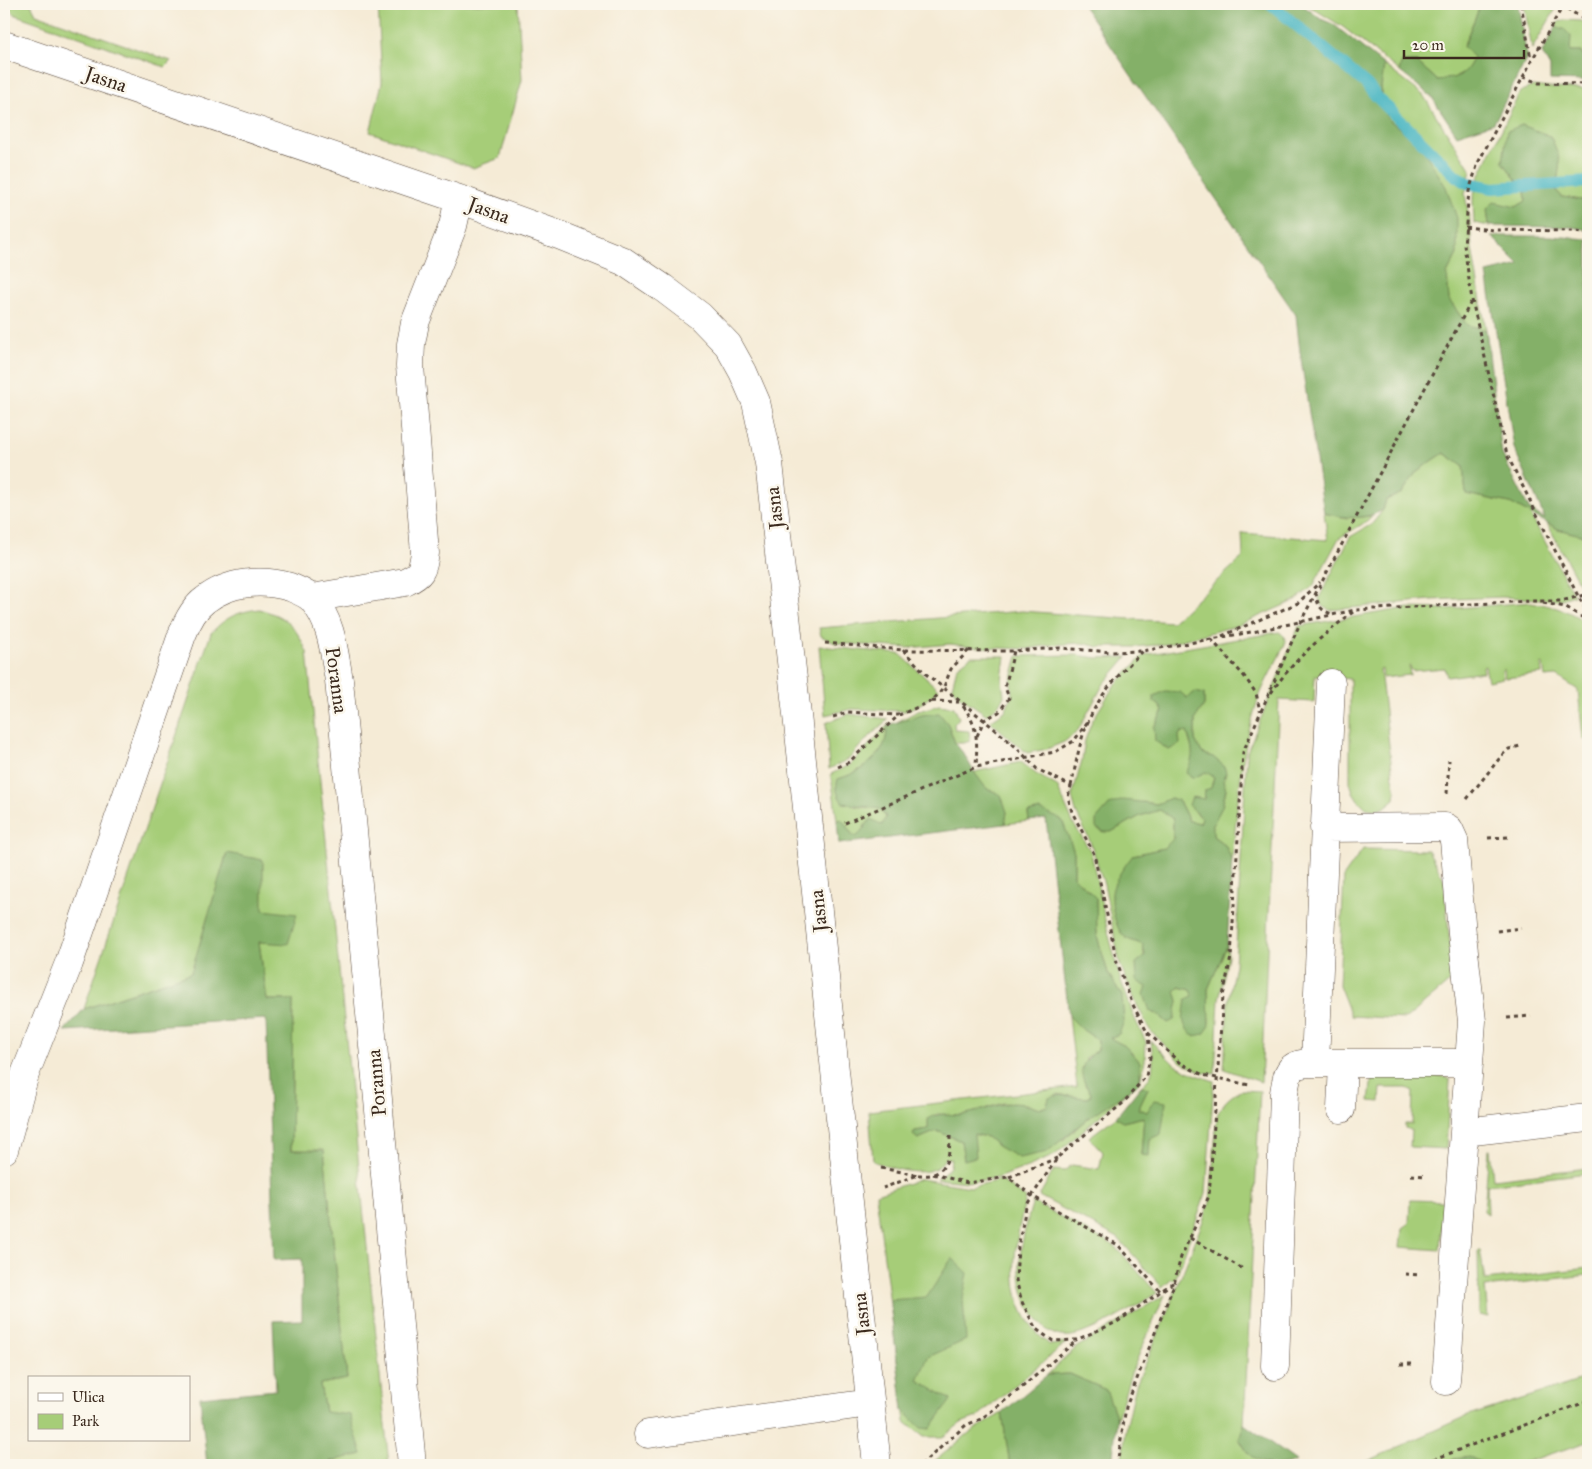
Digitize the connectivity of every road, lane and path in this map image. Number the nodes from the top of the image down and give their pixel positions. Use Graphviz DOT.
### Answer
graph roads {
  1 [pos="1521,4"];
  2 [pos="1562,4"];
  3 [pos="1588,22"];
  4 [pos="4,45"];
  5 [pos="1532,60"];
  6 [pos="1523,77"];
  7 [pos="1588,84"];
  8 [pos="459,199"];
  9 [pos="1465,227"];
  10 [pos="1588,233"];
  11 [pos="1472,300"];
  12 [pos="1324,578"];
  13 [pos="1316,592"];
  14 [pos="1588,594"];
  15 [pos="1578,596"];
  16 [pos="312,598"];
  17 [pos="1531,601"];
  18 [pos="1355,610"];
  19 [pos="1588,613"];
  20 [pos="1334,615"];
  21 [pos="1301,621"];
  22 [pos="1588,621"];
  23 [pos="1211,639"];
  24 [pos="821,642"];
  25 [pos="903,650"];
  26 [pos="969,650"];
  27 [pos="1014,651"];
  28 [pos="1143,651"];
  29 [pos="1331,684"];
  30 [pos="943,689"];
  31 [pos="932,701"];
  32 [pos="960,702"];
  33 [pos="1265,702"];
  34 [pos="1260,712"];
  35 [pos="899,715"];
  36 [pos="830,718"];
  37 [pos="984,720"];
  38 [pos="1088,721"];
  39 [pos="977,736"];
  40 [pos="1520,746"];
  41 [pos="1026,758"];
  42 [pos="976,767"];
  43 [pos="834,770"];
  44 [pos="1071,786"];
  45 [pos="843,824"];
  46 [pos="1445,827"];
  47 [pos="1324,828"];
  48 [pos="1148,1032"];
  49 [pos="1314,1063"];
  50 [pos="1343,1063"];
  51 [pos="1469,1063"];
  52 [pos="1217,1078"];
  53 [pos="1284,1093"];
  54 [pos="1341,1109"];
  55 [pos="1588,1118"];
  56 [pos="1464,1132"];
  57 [pos="950,1133"];
  58 [pos="4,1150"];
  59 [pos="1058,1157"];
  60 [pos="880,1168"];
  61 [pos="933,1174"];
  62 [pos="918,1175"];
  63 [pos="1008,1177"];
  64 [pos="882,1188"];
  65 [pos="1032,1196"];
  66 [pos="1190,1238"];
  67 [pos="1175,1282"];
  68 [pos="1277,1290"];
  69 [pos="1161,1292"];
  70 [pos="1076,1340"];
  71 [pos="1275,1366"];
  72 [pos="1446,1381"];
  73 [pos="1588,1401"];
  74 [pos="870,1403"];
  75 [pos="648,1434"];
  76 [pos="412,1465"];
  77 [pos="877,1465"];
  78 [pos="922,1465"];
  79 [pos="1117,1465"];
  80 [pos="1420,1465"];
  1 -- 5 [label="path"];
  2 -- 3 [label="path"];
  2 -- 5 [label="path"];
  4 -- 8 [label="street, Jasna"];
  5 -- 6 [label="path"];
  6 -- 7 [label="path"];
  6 -- 9 [label="path"];
  8 -- 16 [label="street"];
  8 -- 74 [label="street, Jasna"];
  9 -- 10 [label="path"];
  9 -- 11 [label="path"];
  11 -- 12 [label="path"];
  11 -- 15 [label="path"];
  12 -- 13 [label="path"];
  12 -- 23 [label="path"];
  13 -- 20 [label="path"];
  13 -- 21 [label="path"];
  14 -- 15 [label="path"];
  15 -- 17 [label="path"];
  15 -- 19 [label="path"];
  16 -- 58 [label="street"];
  16 -- 76 [label="street, Poranna"];
  17 -- 18 [label="path"];
  17 -- 22 [label="path"];
  18 -- 20 [label="path"];
  18 -- 33 [label="path"];
  20 -- 21 [label="path"];
  21 -- 23 [label="path"];
  21 -- 33 [label="path"];
  23 -- 28 [label="path"];
  23 -- 34 [label="path"];
  24 -- 25 [label="path"];
  25 -- 26 [label="path"];
  25 -- 30 [label="path"];
  26 -- 27 [label="path"];
  26 -- 30 [label="path"];
  27 -- 28 [label="path"];
  27 -- 37 [label="path"];
  28 -- 38 [label="path"];
  29 -- 47 [label="street"];
  30 -- 31 [label="path"];
  30 -- 32 [label="path"];
  31 -- 32 [label="path"];
  31 -- 35 [label="path"];
  32 -- 37 [label="path"];
  32 -- 39 [label="path"];
  33 -- 34 [label="path"];
  34 -- 52 [label="path"];
  35 -- 36 [label="path"];
  35 -- 43 [label="path"];
  37 -- 39 [label="path"];
  37 -- 41 [label="path"];
  38 -- 41 [label="path"];
  38 -- 44 [label="path"];
  39 -- 42 [label="path"];
  40 -- 46 [label="path"];
  41 -- 42 [label="path"];
  41 -- 44 [label="path"];
  42 -- 45 [label="path"];
  44 -- 48 [label="path"];
  46 -- 47 [label="street"];
  46 -- 51 [label="street"];
  47 -- 49 [label="street"];
  48 -- 52 [label="path"];
  48 -- 59 [label="path"];
  49 -- 50 [label="street"];
  49 -- 53 [label="street"];
  50 -- 51 [label="street"];
  50 -- 54 [label="street"];
  51 -- 56 [label="street"];
  52 -- 53 [label="path"];
  52 -- 66 [label="path"];
  53 -- 68 [label="street"];
  55 -- 56 [label="street"];
  56 -- 72 [label="street"];
  57 -- 61 [label="path"];
  59 -- 63 [label="path"];
  59 -- 65 [label="path"];
  60 -- 62 [label="path"];
  61 -- 62 [label="path"];
  61 -- 63 [label="path"];
  62 -- 64 [label="path"];
  63 -- 65 [label="path"];
  65 -- 69 [label="path"];
  65 -- 70 [label="path"];
  66 -- 67 [label="path"];
  66 -- 68 [label="path"];
  67 -- 69 [label="path"];
  67 -- 79 [label="path"];
  68 -- 71 [label="street"];
  69 -- 70 [label="path"];
  70 -- 78 [label="path"];
  73 -- 80 [label="path"];
  74 -- 75 [label="street"];
  74 -- 77 [label="street, Jasna"];
}
